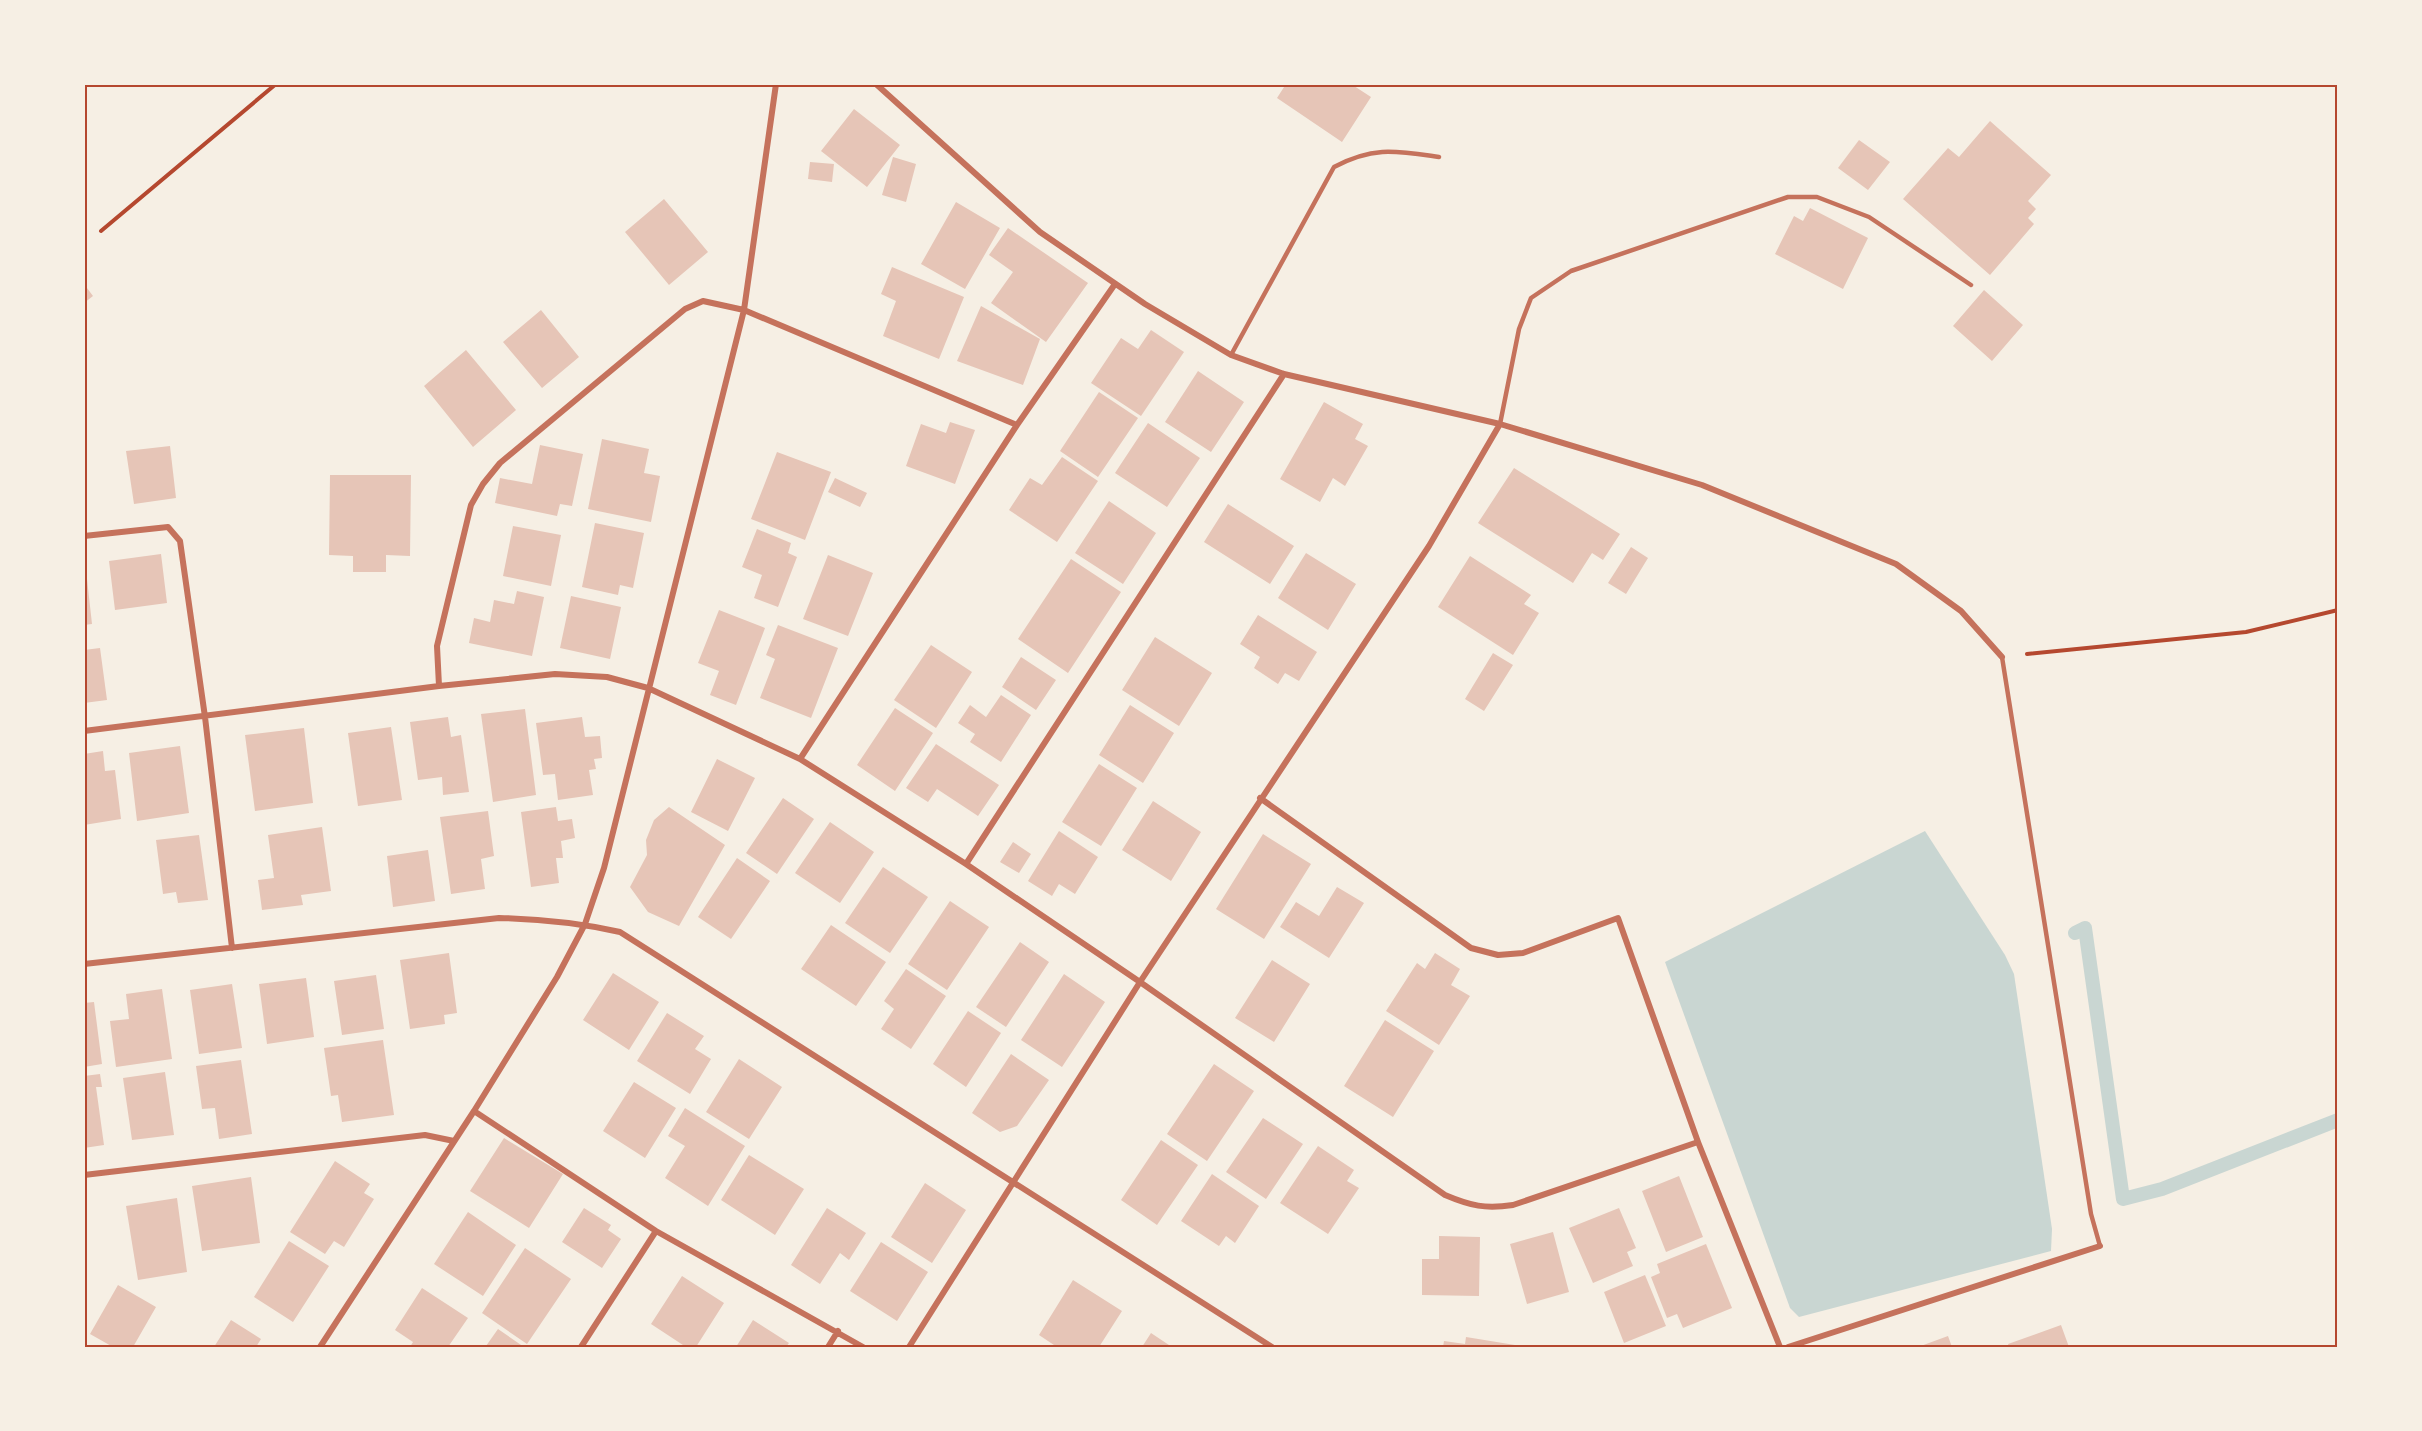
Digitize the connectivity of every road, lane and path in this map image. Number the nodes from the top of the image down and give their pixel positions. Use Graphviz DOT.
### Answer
graph roads {
  1 [pos="276,84"];
  2 [pos="776,84"];
  3 [pos="876,84"];
  4 [pos="1439,158"];
  5 [pos="101,231"];
  6 [pos="1115,284"];
  7 [pos="1971,285"];
  8 [pos="744,310"];
  9 [pos="1231,355"];
  10 [pos="1284,374"];
  11 [pos="1500,424"];
  12 [pos="1017,425"];
  13 [pos="84,536"];
  14 [pos="2338,610"];
  15 [pos="2002,657"];
  16 [pos="439,686"];
  17 [pos="648,688"];
  18 [pos="205,717"];
  19 [pos="84,731"];
  20 [pos="800,759"];
  21 [pos="1260,798"];
  22 [pos="966,864"];
  23 [pos="585,924"];
  24 [pos="232,948"];
  25 [pos="84,964"];
  26 [pos="1140,982"];
  27 [pos="474,1111"];
  28 [pos="454,1141"];
  29 [pos="1698,1142"];
  30 [pos="84,1175"];
  31 [pos="1013,1180"];
  32 [pos="657,1231"];
  33 [pos="2100,1246"];
  34 [pos="838,1331"];
  35 [pos="320,1347"];
  36 [pos="581,1347"];
  37 [pos="828,1347"];
  38 [pos="863,1347"];
  39 [pos="909,1347"];
  40 [pos="1272,1347"];
  41 [pos="1780,1347"];
  42 [pos="1788,1347"];
  1 -- 5 [label="path"];
  2 -- 8 [label="street"];
  3 -- 6 [label="street"];
  4 -- 9 [label="lane"];
  6 -- 9 [label="street"];
  6 -- 12 [label="street"];
  7 -- 11 [label="lane"];
  8 -- 12 [label="street"];
  8 -- 16 [label="street"];
  8 -- 17 [label="street"];
  9 -- 10 [label="street"];
  10 -- 11 [label="street"];
  10 -- 22 [label="street"];
  11 -- 15 [label="street"];
  11 -- 21 [label="street"];
  12 -- 20 [label="street"];
  13 -- 18 [label="street"];
  14 -- 15 [label="path"];
  15 -- 33 [label="lane"];
  16 -- 17 [label="street"];
  16 -- 18 [label="street"];
  17 -- 20 [label="street"];
  17 -- 23 [label="street"];
  18 -- 19 [label="street"];
  18 -- 24 [label="street"];
  20 -- 22 [label="street"];
  21 -- 26 [label="street"];
  21 -- 29 [label="street"];
  22 -- 26 [label="street"];
  23 -- 24 [label="street"];
  23 -- 27 [label="street"];
  23 -- 31 [label="street"];
  24 -- 25 [label="street"];
  26 -- 29 [label="street"];
  26 -- 31 [label="street"];
  27 -- 28 [label="street"];
  27 -- 32 [label="street"];
  28 -- 30 [label="street"];
  28 -- 35 [label="street"];
  29 -- 41 [label="street"];
  31 -- 39 [label="street"];
  31 -- 40 [label="street"];
  32 -- 34 [label="street"];
  32 -- 36 [label="street"];
  33 -- 42 [label="street"];
  34 -- 37 [label="street"];
  34 -- 38 [label="street"];
}
